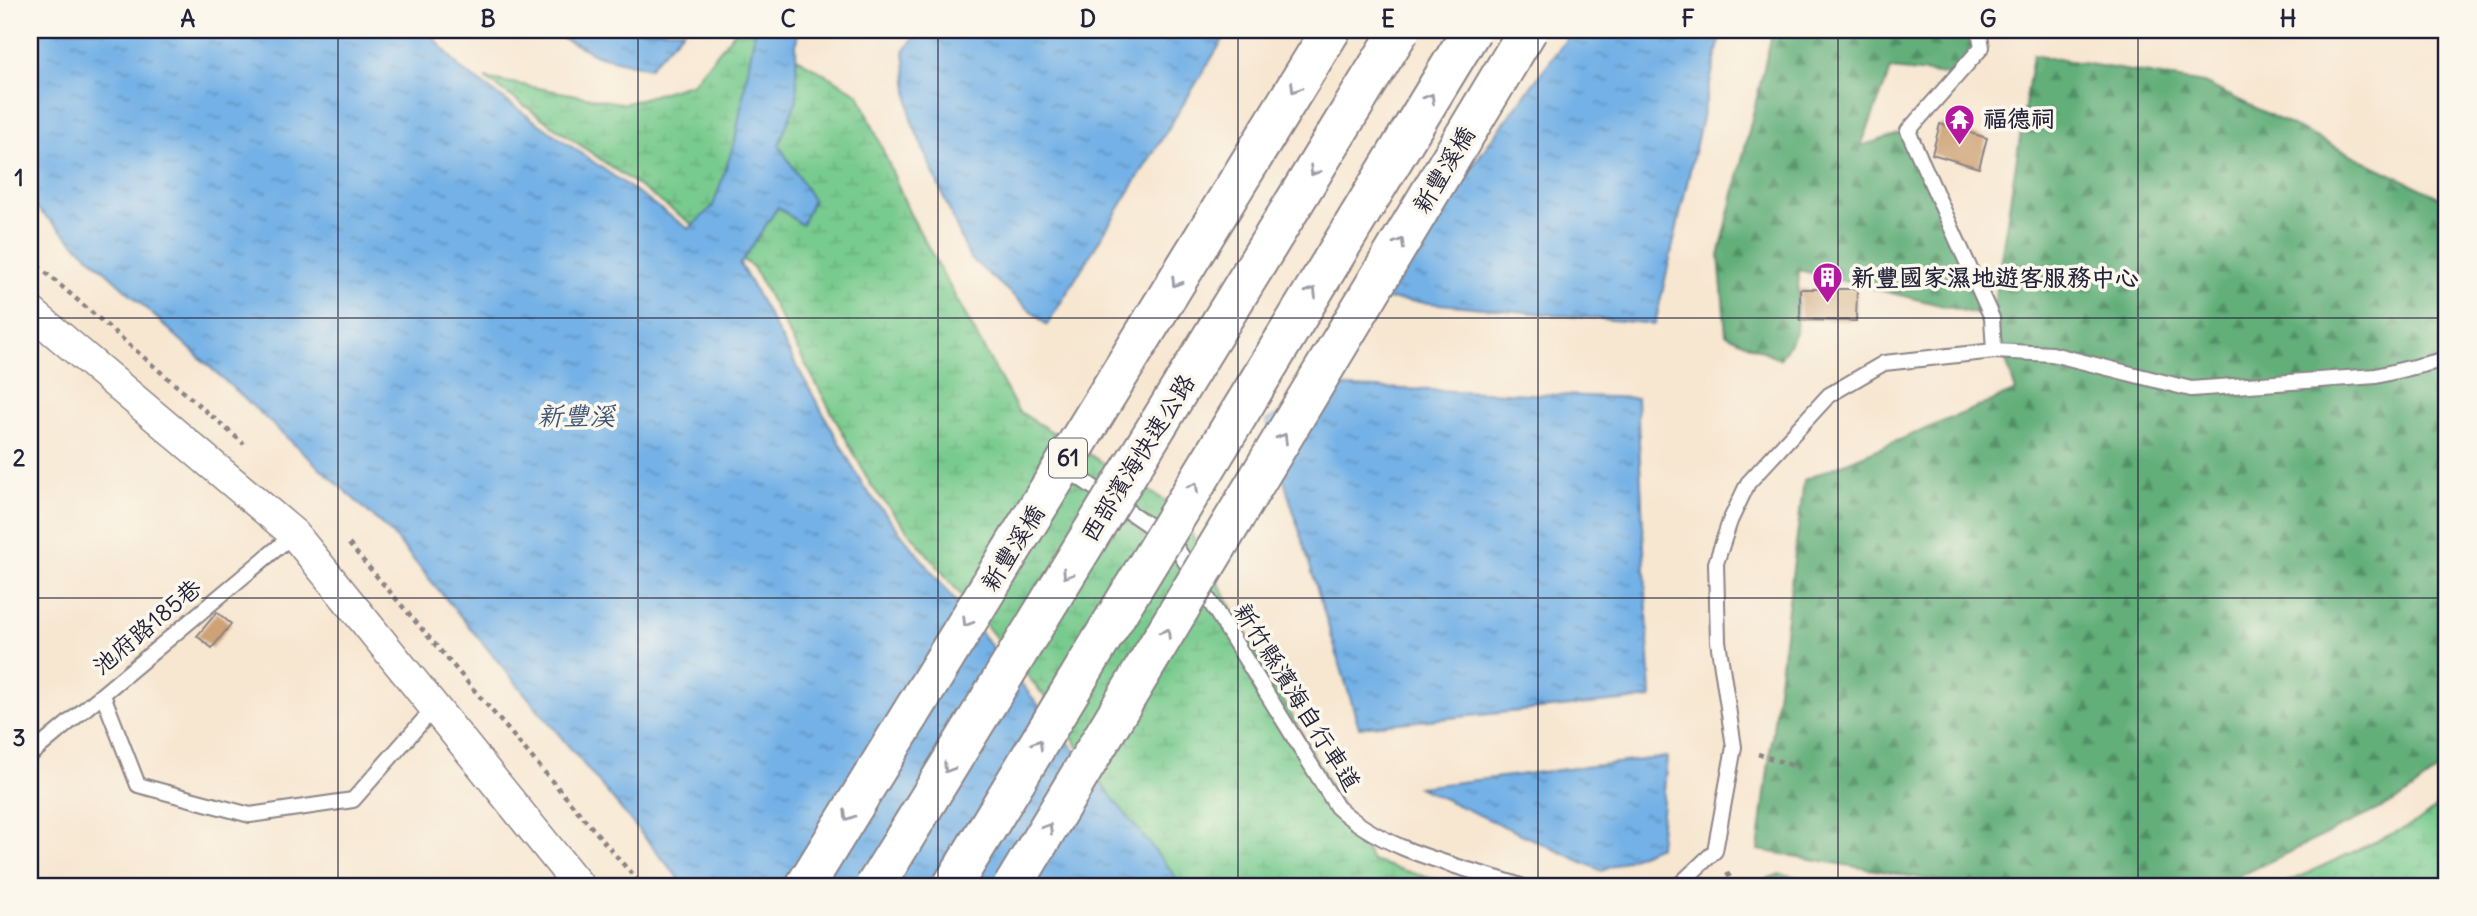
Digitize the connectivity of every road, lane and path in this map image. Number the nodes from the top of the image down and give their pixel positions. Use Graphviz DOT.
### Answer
graph roads {
  1 [pos="1331,30"];
  2 [pos="1401,30"];
  3 [pos="1472,30"];
  4 [pos="1528,30"];
  5 [pos="1979,30"];
  6 [pos="30,311"];
  7 [pos="1994,351"];
  8 [pos="2447,359"];
  9 [pos="1074,474"];
  10 [pos="294,534"];
  11 [pos="103,695"];
  12 [pos="435,708"];
  13 [pos="1734,747"];
  14 [pos="30,755"];
  15 [pos="1800,768"];
  16 [pos="1730,878"];
  17 [pos="579,886"];
  18 [pos="805,886"];
  19 [pos="875,886"];
  20 [pos="952,886"];
  21 [pos="1013,886"];
  22 [pos="1521,886"];
  23 [pos="1678,886"];
  24 [pos="1737,886"];
  1 -- 18 [label="main road, 新豐溪橋 / 61, one-way"];
  2 -- 19 [label="main road, 西部濱海快速公路 / 61, one-way, bridge"];
  20 -- 3 [label="main road, one-way, bridge"];
  21 -- 4 [label="main road, 新豐溪橋, one-way, bridge"];
  5 -- 7 [label="lane"];
  6 -- 10 [label="street"];
  7 -- 8 [label="lane"];
  7 -- 13 [label="lane"];
  9 -- 22 [label="lane, 新竹縣濱海自行車道"];
  10 -- 11 [label="lane, 池府路185巷"];
  10 -- 12 [label="street"];
  11 -- 12 [label="lane"];
  11 -- 14 [label="lane, 池府路185巷"];
  12 -- 17 [label="street"];
  13 -- 15 [label="path"];
  13 -- 23 [label="lane"];
  16 -- 24 [label="path"];
}
